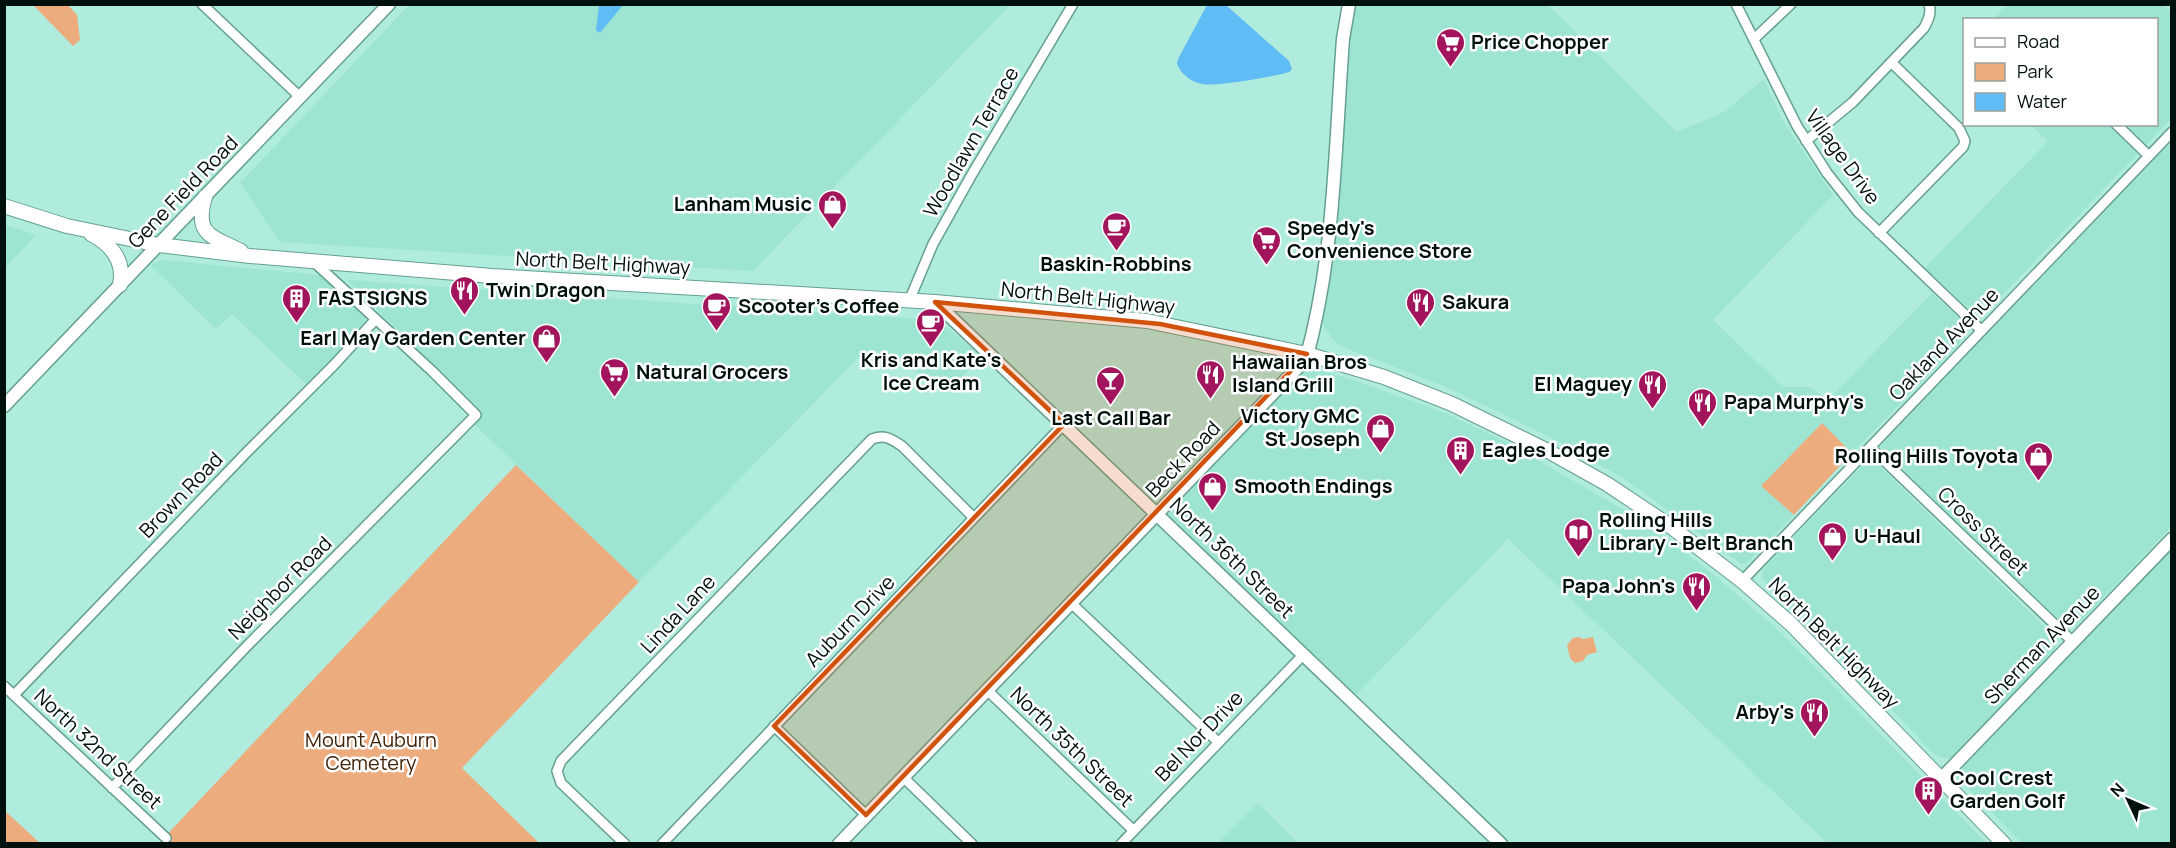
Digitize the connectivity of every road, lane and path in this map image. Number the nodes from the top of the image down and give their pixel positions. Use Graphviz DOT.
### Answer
graph roads {
  1 [pos="202,4"];
  2 [pos="389,4"];
  3 [pos="1073,4"];
  4 [pos="1349,4"];
  5 [pos="1736,4"];
  6 [pos="1791,4"];
  7 [pos="1929,4"];
  8 [pos="1754,39"];
  9 [pos="1892,63"];
  10 [pos="300,97"];
  11 [pos="2118,126"];
  12 [pos="2172,132"];
  13 [pos="1806,141"];
  14 [pos="2149,156"];
  15 [pos="205,197"];
  16 [pos="4,207"];
  17 [pos="81,229"];
  18 [pos="1880,233"];
  19 [pos="159,245"];
  20 [pos="250,256"];
  21 [pos="314,262"];
  22 [pos="120,285"];
  23 [pos="909,301"];
  24 [pos="935,302"];
  25 [pos="375,320"];
  26 [pos="1981,330"];
  27 [pos="1307,354"];
  28 [pos="4,406"];
  29 [pos="1065,424"];
  30 [pos="1870,447"];
  31 [pos="1157,514"];
  32 [pos="974,518"];
  33 [pos="2172,539"];
  34 [pos="1742,581"];
  35 [pos="1071,603"];
  36 [pos="2073,641"];
  37 [pos="1304,654"];
  38 [pos="4,686"];
  39 [pos="987,690"];
  40 [pos="14,695"];
  41 [pos="774,726"];
  42 [pos="1218,742"];
  43 [pos="903,777"];
  44 [pos="1941,779"];
  45 [pos="112,788"];
  46 [pos="867,815"];
  47 [pos="1133,830"];
  48 [pos="166,838"];
  49 [pos="625,843"];
  50 [pos="662,843"];
  51 [pos="839,843"];
  52 [pos="972,843"];
  53 [pos="1120,843"];
  54 [pos="1501,843"];
  55 [pos="2004,843"];
  1 -- 10 [label="street"];
  2 -- 10 [label="street, Gene Field Road"];
  3 -- 23 [label="street, Woodlawn Terrace"];
  4 -- 27 [label="street, Beck Road"];
  5 -- 8 [label="street, Village Drive"];
  6 -- 8 [label="street"];
  7 -- 9 [label="street"];
  8 -- 13 [label="street, Village Drive"];
  9 -- 13 [label="street"];
  9 -- 18 [label="street"];
  10 -- 15 [label="street, Gene Field Road"];
  11 -- 14 [label="street"];
  12 -- 14 [label="street, Oakland Avenue"];
  13 -- 18 [label="street, Village Drive"];
  14 -- 26 [label="street, Oakland Avenue"];
  15 -- 19 [label="street, Gene Field Road"];
  15 -- 20 [label="main road"];
  16 -- 17 [label="main road, North Belt Highway"];
  17 -- 19 [label="main road, North Belt Highway"];
  17 -- 22 [label="main road"];
  18 -- 26 [label="street, Village Drive"];
  19 -- 20 [label="main road, North Belt Highway"];
  19 -- 22 [label="street, Gene Field Road"];
  20 -- 21 [label="main road, North Belt Highway"];
  21 -- 23 [label="main road, North Belt Highway"];
  21 -- 25 [label="street"];
  22 -- 28 [label="street, Gene Field Road"];
  23 -- 24 [label="main road, North Belt Highway"];
  24 -- 27 [label="main road, North Belt Highway"];
  24 -- 29 [label="street, North 36th Street"];
  25 -- 40 [label="street, Brown Road"];
  25 -- 45 [label="street, Neighbor Road"];
  26 -- 30 [label="street, Oakland Avenue"];
  27 -- 31 [label="street, Beck Road"];
  27 -- 34 [label="main road, North Belt Highway"];
  29 -- 31 [label="street, North 36th Street"];
  29 -- 32 [label="street, Auburn Drive"];
  30 -- 34 [label="street, Oakland Avenue"];
  30 -- 36 [label="street, Cross Street"];
  31 -- 35 [label="street, Beck Road"];
  31 -- 37 [label="street, North 36th Street"];
  32 -- 41 [label="street, Auburn Drive"];
  32 -- 49 [label="street, Linda Lane"];
  33 -- 36 [label="street, Sherman Avenue"];
  34 -- 44 [label="main road, North Belt Highway"];
  35 -- 39 [label="street, Beck Road"];
  35 -- 42 [label="street"];
  36 -- 44 [label="street, Sherman Avenue"];
  37 -- 42 [label="street, Bel Nor Drive"];
  37 -- 54 [label="street, North 36th Street"];
  38 -- 40 [label="street, North 32nd Street"];
  39 -- 43 [label="street, Beck Road"];
  39 -- 47 [label="street, North 35th Street"];
  40 -- 45 [label="street, North 32nd Street"];
  41 -- 46 [label="street"];
  41 -- 50 [label="street, Auburn Drive"];
  42 -- 47 [label="street, Bel Nor Drive"];
  43 -- 46 [label="street, Beck Road"];
  43 -- 52 [label="street"];
  44 -- 55 [label="main road, North Belt Highway"];
  45 -- 48 [label="street, North 32nd Street"];
  46 -- 51 [label="street, Beck Road"];
  47 -- 53 [label="street, Bel Nor Drive"];
}
